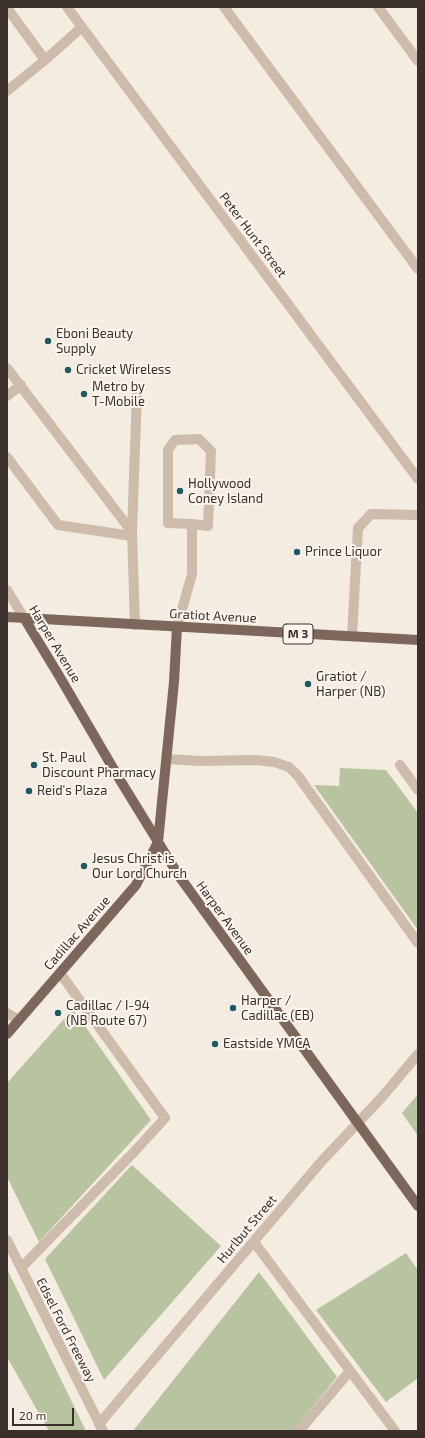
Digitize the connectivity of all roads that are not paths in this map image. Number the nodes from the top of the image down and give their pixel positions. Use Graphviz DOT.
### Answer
graph roads {
  1 [pos="67,7"];
  2 [pos="224,7"];
  3 [pos="378,7"];
  4 [pos="7,8"];
  5 [pos="82,27"];
  6 [pos="45,60"];
  7 [pos="418,61"];
  8 [pos="7,91"];
  9 [pos="418,270"];
  10 [pos="7,368"];
  11 [pos="21,385"];
  12 [pos="137,392"];
  13 [pos="7,396"];
  14 [pos="7,457"];
  15 [pos="418,479"];
  16 [pos="418,515"];
  17 [pos="192,524"];
  18 [pos="132,534"];
  19 [pos="7,590"];
  20 [pos="7,617"];
  21 [pos="24,618"];
  22 [pos="135,625"];
  23 [pos="177,627"];
  24 [pos="352,636"];
  25 [pos="418,640"];
  26 [pos="167,759"];
  27 [pos="400,765"];
  28 [pos="418,790"];
  29 [pos="158,842"];
  30 [pos="418,943"];
  31 [pos="60,973"];
  32 [pos="7,1013"];
  33 [pos="19,1020"];
  34 [pos="7,1034"];
  35 [pos="418,1054"];
  36 [pos="357,1123"];
  37 [pos="418,1206"];
  38 [pos="7,1240"];
  39 [pos="254,1242"];
  40 [pos="21,1268"];
  41 [pos="350,1371"];
  42 [pos="101,1428"];
  43 [pos="299,1431"];
  44 [pos="395,1431"];
  1 -- 5 [label="street, Peter Hunt Street"];
  2 -- 9 [label="street"];
  3 -- 7 [label="street"];
  4 -- 6 [label="street"];
  5 -- 6 [label="street"];
  5 -- 15 [label="street, Peter Hunt Street"];
  6 -- 8 [label="street"];
  10 -- 11 [label="street"];
  11 -- 13 [label="street"];
  11 -- 18 [label="street"];
  12 -- 18 [label="street"];
  14 -- 18 [label="street"];
  16 -- 24 [label="street"];
  17 -- 17 [label="street"];
  17 -- 23 [label="street"];
  18 -- 22 [label="street"];
  19 -- 21 [label="street, Harper Avenue"];
  20 -- 21 [label="main road, Gratiot Avenue / M 3"];
  21 -- 22 [label="main road, Gratiot Avenue / M 3"];
  21 -- 29 [label="main road, Harper Avenue"];
  22 -- 23 [label="main road, Gratiot Avenue / M 3"];
  23 -- 24 [label="main road, Gratiot Avenue / M 3"];
  23 -- 26 [label="main road, Cadillac Avenue"];
  24 -- 25 [label="main road, Gratiot Avenue / M 3"];
  26 -- 29 [label="main road, Cadillac Avenue"];
  26 -- 30 [label="street"];
  27 -- 28 [label="street"];
  29 -- 31 [label="main road, Cadillac Avenue"];
  29 -- 36 [label="main road, Harper Avenue"];
  31 -- 33 [label="main road, Cadillac Avenue"];
  31 -- 40 [label="street"];
  32 -- 33 [label="street"];
  33 -- 34 [label="main road, Cadillac Avenue"];
  35 -- 36 [label="street, Hurlbut Street"];
  36 -- 37 [label="main road, Harper Avenue"];
  36 -- 39 [label="street, Hurlbut Street"];
  38 -- 40 [label="street, Edsel Ford Freeway"];
  39 -- 41 [label="street"];
  39 -- 42 [label="street, Hurlbut Street"];
  40 -- 42 [label="street, Edsel Ford Freeway"];
  41 -- 43 [label="street"];
  41 -- 44 [label="street"];
}
